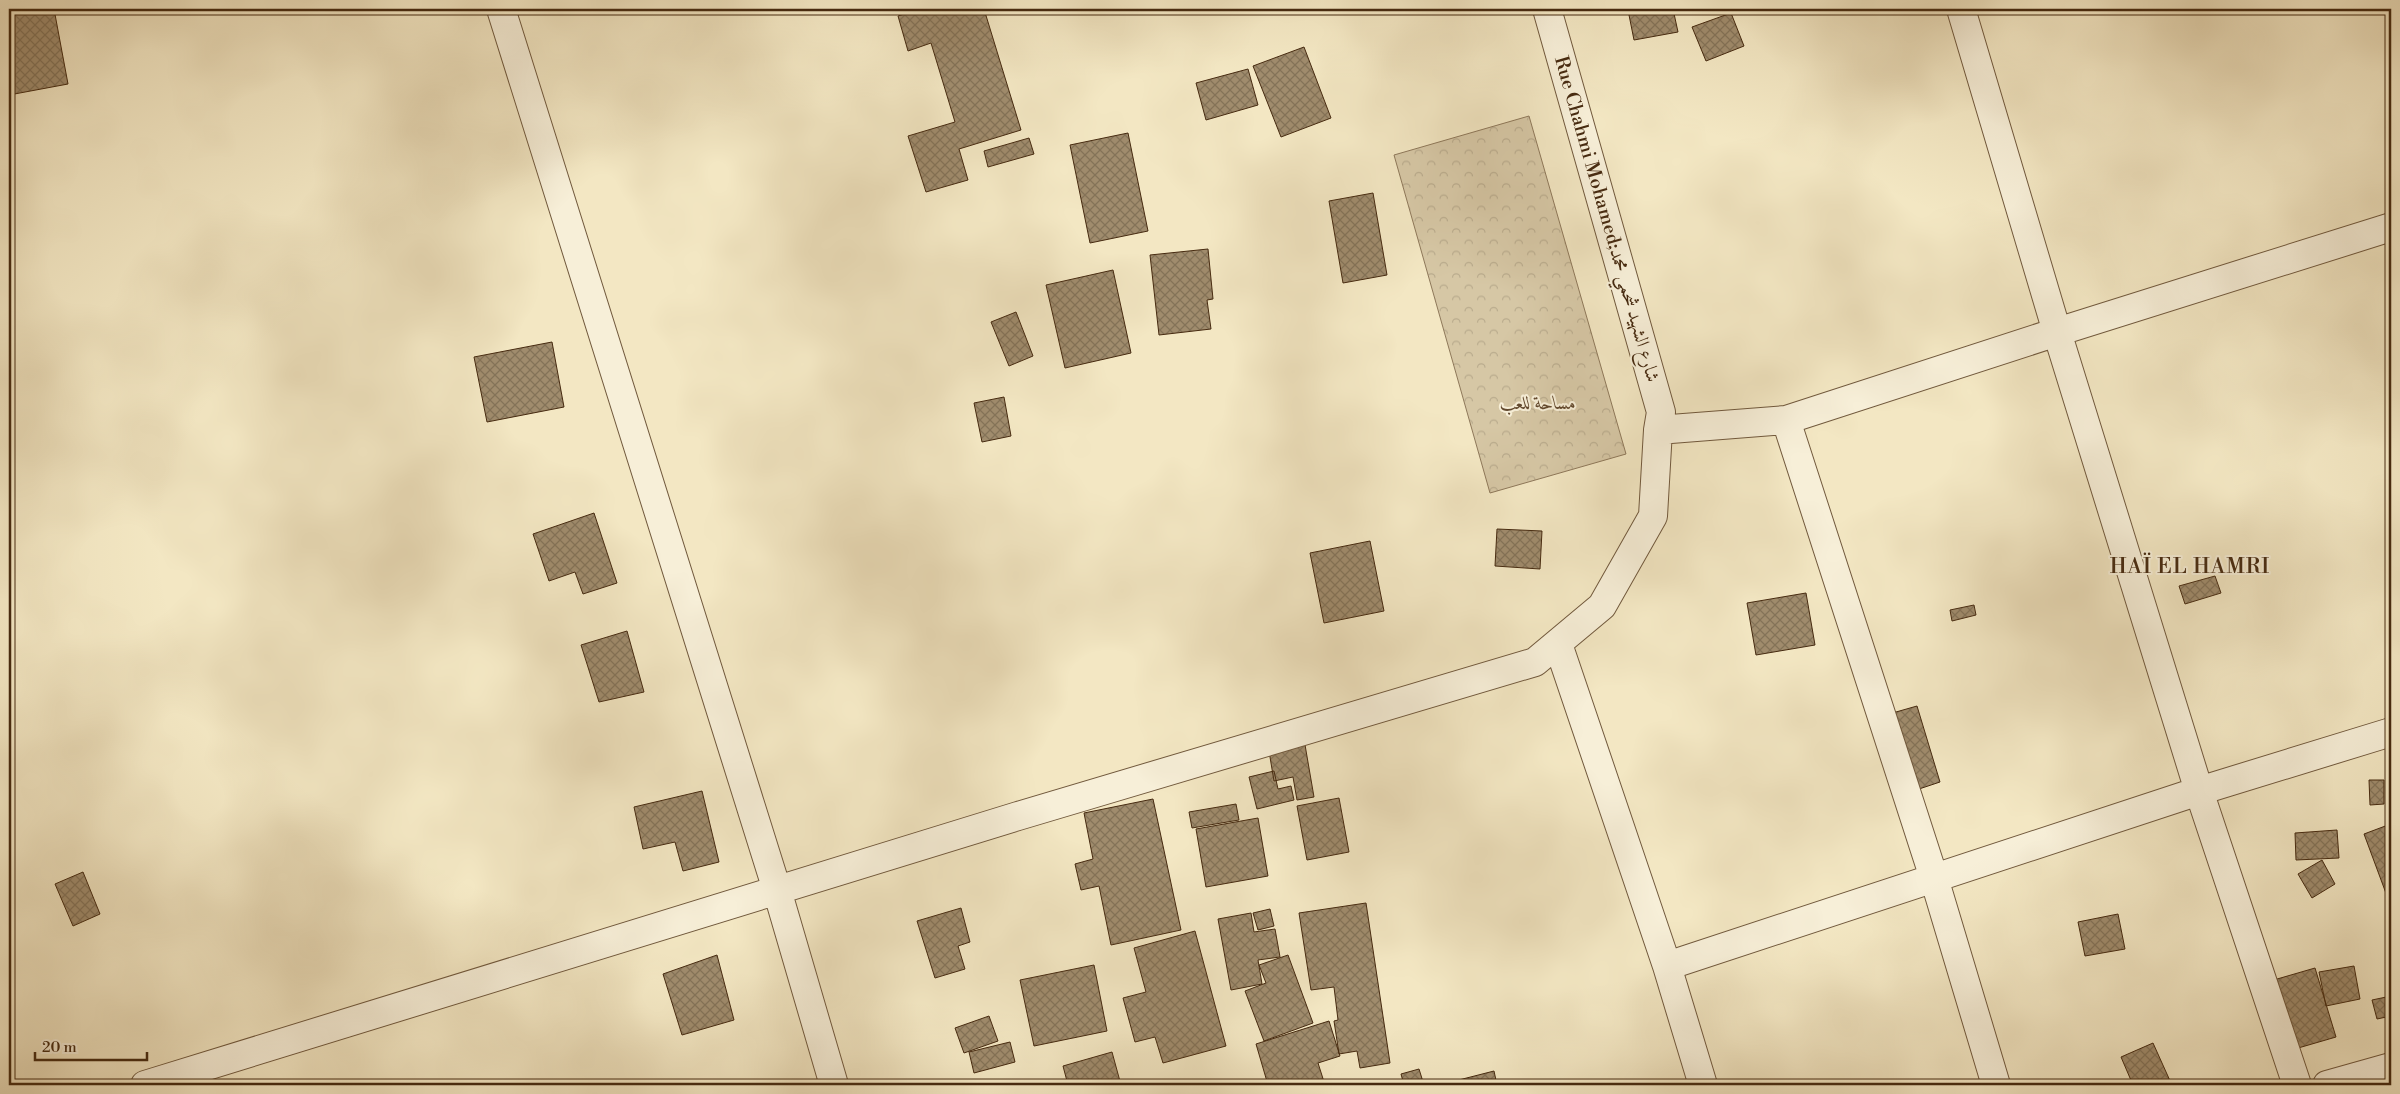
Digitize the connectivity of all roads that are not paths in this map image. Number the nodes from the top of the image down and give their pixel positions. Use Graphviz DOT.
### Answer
graph roads {
  1 [pos="501,9"];
  2 [pos="1548,9"];
  3 [pos="1961,9"];
  4 [pos="2391,228"];
  5 [pos="2057,332"];
  6 [pos="1786,420"];
  7 [pos="1658,430"];
  8 [pos="1558,644"];
  9 [pos="2391,732"];
  10 [pos="2200,791"];
  11 [pos="1934,878"];
  12 [pos="777,890"];
  13 [pos="1666,966"];
  14 [pos="2391,1067"];
  15 [pos="145,1085"];
  16 [pos="834,1085"];
  17 [pos="1703,1085"];
  18 [pos="1996,1085"];
  19 [pos="2298,1085"];
  20 [pos="2327,1085"];
  1 -- 12 [label="street"];
  2 -- 7 [label="street, Rue Chahmi Mohamed;شارع الشهيد شحمي محمد"];
  3 -- 5 [label="street"];
  4 -- 5 [label="street"];
  5 -- 6 [label="street"];
  5 -- 10 [label="street"];
  6 -- 7 [label="street"];
  6 -- 11 [label="street"];
  7 -- 8 [label="street, Rue Chahmi Mohamed;شارع الشهيد شحمي محمد"];
  8 -- 12 [label="street, Rue Chahmi Mohamed;شارع الشهيد شحمي محمد"];
  8 -- 13 [label="street"];
  9 -- 10 [label="street"];
  10 -- 11 [label="street"];
  10 -- 19 [label="street"];
  11 -- 13 [label="street"];
  11 -- 18 [label="street"];
  12 -- 15 [label="street, Rue Chahmi Mohamed;شارع الشهيد شحمي محمد"];
  12 -- 16 [label="street"];
  13 -- 17 [label="street"];
  14 -- 20 [label="street"];
}
